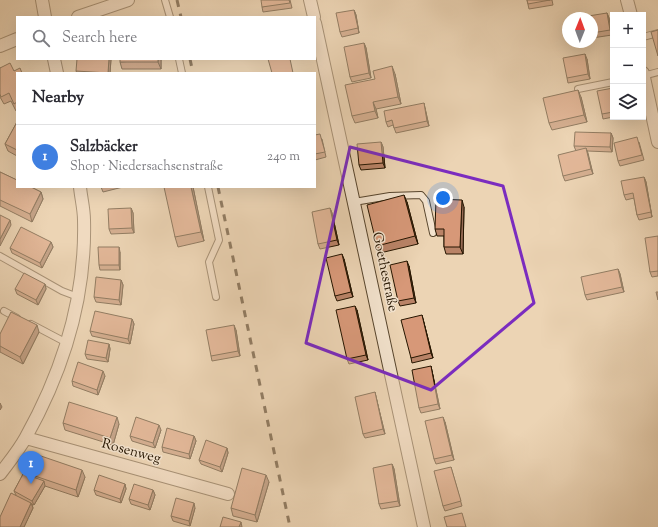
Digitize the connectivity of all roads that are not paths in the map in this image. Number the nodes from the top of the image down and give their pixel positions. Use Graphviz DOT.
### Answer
graph roads {
  1 [pos="42,0"];
  2 [pos="128,0"];
  3 [pos="166,0"];
  4 [pos="310,0"];
  5 [pos="627,0"];
  6 [pos="630,12"];
  7 [pos="45,16"];
  8 [pos="81,16"];
  9 [pos="170,16"];
  10 [pos="314,16"];
  11 [pos="316,28"];
  12 [pos="658,33"];
  13 [pos="646,35"];
  14 [pos="16,39"];
  15 [pos="0,46"];
  16 [pos="54,60"];
  17 [pos="179,60"];
  18 [pos="57,72"];
  19 [pos="182,72"];
  20 [pos="658,72"];
  21 [pos="646,74"];
  22 [pos="610,83"];
  23 [pos="645,84"];
  24 [pos="578,88"];
  25 [pos="658,142"];
  26 [pos="80,188"];
  27 [pos="208,188"];
  28 [pos="354,202"];
  29 [pos="433,233"];
  30 [pos="0,256"];
  31 [pos="78,297"];
  32 [pos="216,297"];
  33 [pos="4,311"];
  34 [pos="68,343"];
  35 [pos="26,438"];
  36 [pos="0,474"];
  37 [pos="228,494"];
  38 [pos="424,527"];
  1 -- 7 [label="street"];
  2 -- 8 [label="street"];
  3 -- 9 [label="lane"];
  4 -- 10 [label="street"];
  5 -- 6 [label="street"];
  11 -- 28 [label="street, Goethestraße"];
  12 -- 13 [label="lane"];
  14 -- 15 [label="street"];
  16 -- 18 [label="street"];
  17 -- 19 [label="lane"];
  20 -- 21 [label="lane"];
  22 -- 24 [label="lane"];
  23 -- 25 [label="street"];
  26 -- 31 [label="street"];
  27 -- 32 [label="lane"];
  28 -- 29 [label="lane"];
  28 -- 38 [label="street, Goethestraße"];
  30 -- 31 [label="lane"];
  31 -- 34 [label="street"];
  33 -- 34 [label="lane"];
  34 -- 35 [label="street"];
  35 -- 36 [label="street"];
  35 -- 37 [label="street, Rosenweg"];
}
